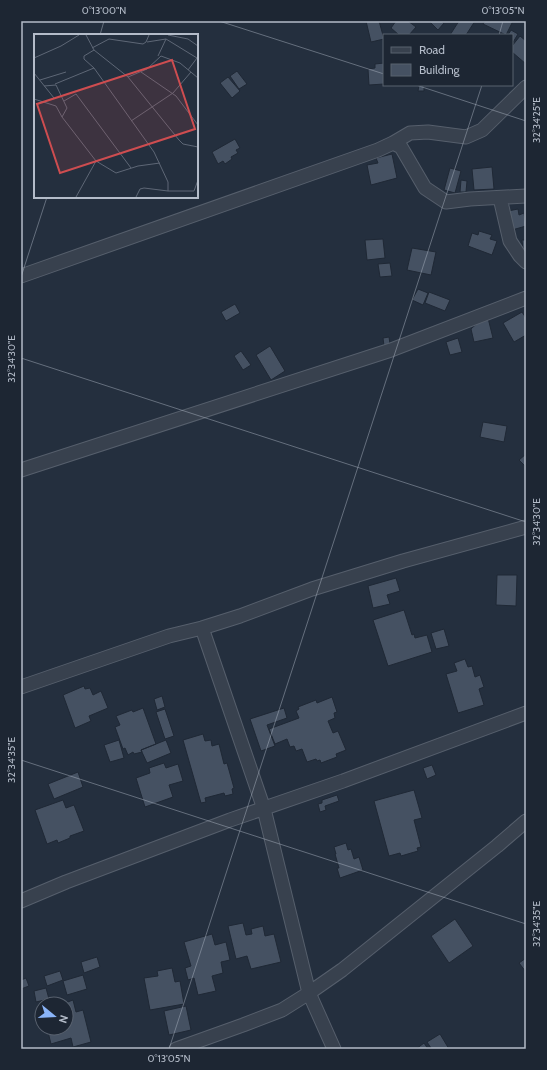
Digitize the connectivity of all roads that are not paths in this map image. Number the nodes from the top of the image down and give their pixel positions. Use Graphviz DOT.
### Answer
graph roads {
  1 [pos="526,87"];
  2 [pos="393,143"];
  3 [pos="526,196"];
  4 [pos="500,198"];
  5 [pos="526,262"];
  6 [pos="21,276"];
  7 [pos="526,298"];
  8 [pos="21,470"];
  9 [pos="526,527"];
  10 [pos="202,628"];
  11 [pos="21,687"];
  12 [pos="526,716"];
  13 [pos="264,809"];
  14 [pos="526,821"];
  15 [pos="21,901"];
  16 [pos="309,993"];
  17 [pos="176,1049"];
  18 [pos="334,1049"];
  1 -- 2 [label="street"];
  2 -- 4 [label="street"];
  2 -- 6 [label="street"];
  3 -- 4 [label="street"];
  4 -- 5 [label="street"];
  7 -- 8 [label="street"];
  9 -- 10 [label="street"];
  10 -- 11 [label="street"];
  10 -- 13 [label="street"];
  12 -- 13 [label="street"];
  13 -- 15 [label="street"];
  13 -- 16 [label="street"];
  14 -- 16 [label="street"];
  16 -- 17 [label="street"];
  16 -- 18 [label="street"];
}
